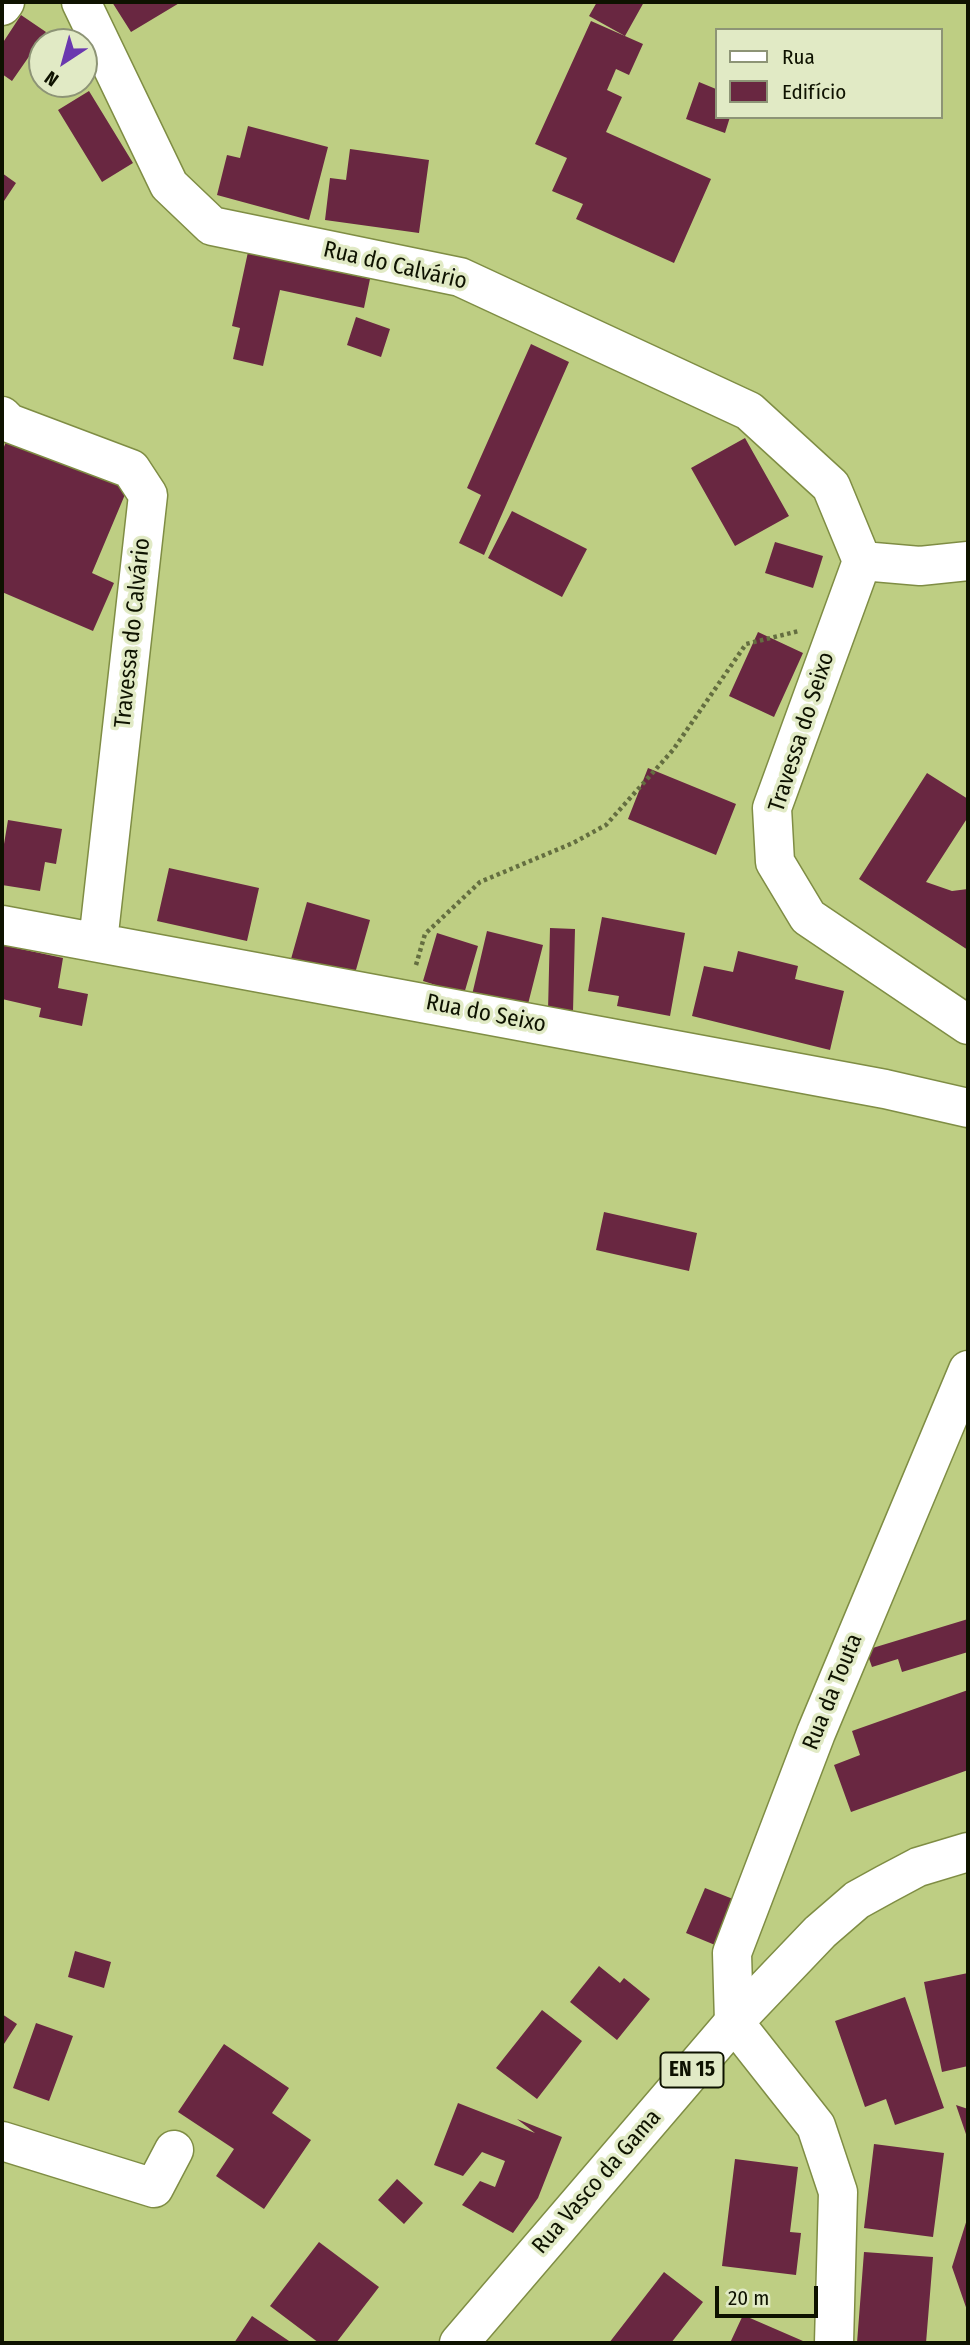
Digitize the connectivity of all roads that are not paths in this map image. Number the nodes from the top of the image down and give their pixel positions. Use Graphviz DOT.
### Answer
graph roads {
  1 [pos="81,2"];
  2 [pos="2,416"];
  3 [pos="862,561"];
  4 [pos="968,561"];
  5 [pos="2,926"];
  6 [pos="98,942"];
  7 [pos="968,1024"];
  8 [pos="968,1108"];
  9 [pos="968,1370"];
  10 [pos="968,1853"];
  11 [pos="734,2022"];
  12 [pos="2,2141"];
  13 [pos="174,2150"];
  14 [pos="459,2343"];
  15 [pos="834,2343"];
  1 -- 3 [label="street, Rua do Calvário"];
  2 -- 6 [label="street, Travessa do Calvário"];
  3 -- 4 [label="street"];
  3 -- 7 [label="street, Travessa do Seixo"];
  5 -- 6 [label="street, Rua do Seixo"];
  6 -- 8 [label="street, Rua do Seixo"];
  9 -- 11 [label="street, Rua da Touta"];
  10 -- 11 [label="street, Rua Vasco da Gama / EN 15"];
  11 -- 14 [label="street, Rua Vasco da Gama / EN 15"];
  11 -- 15 [label="street"];
  12 -- 13 [label="street"];
}
